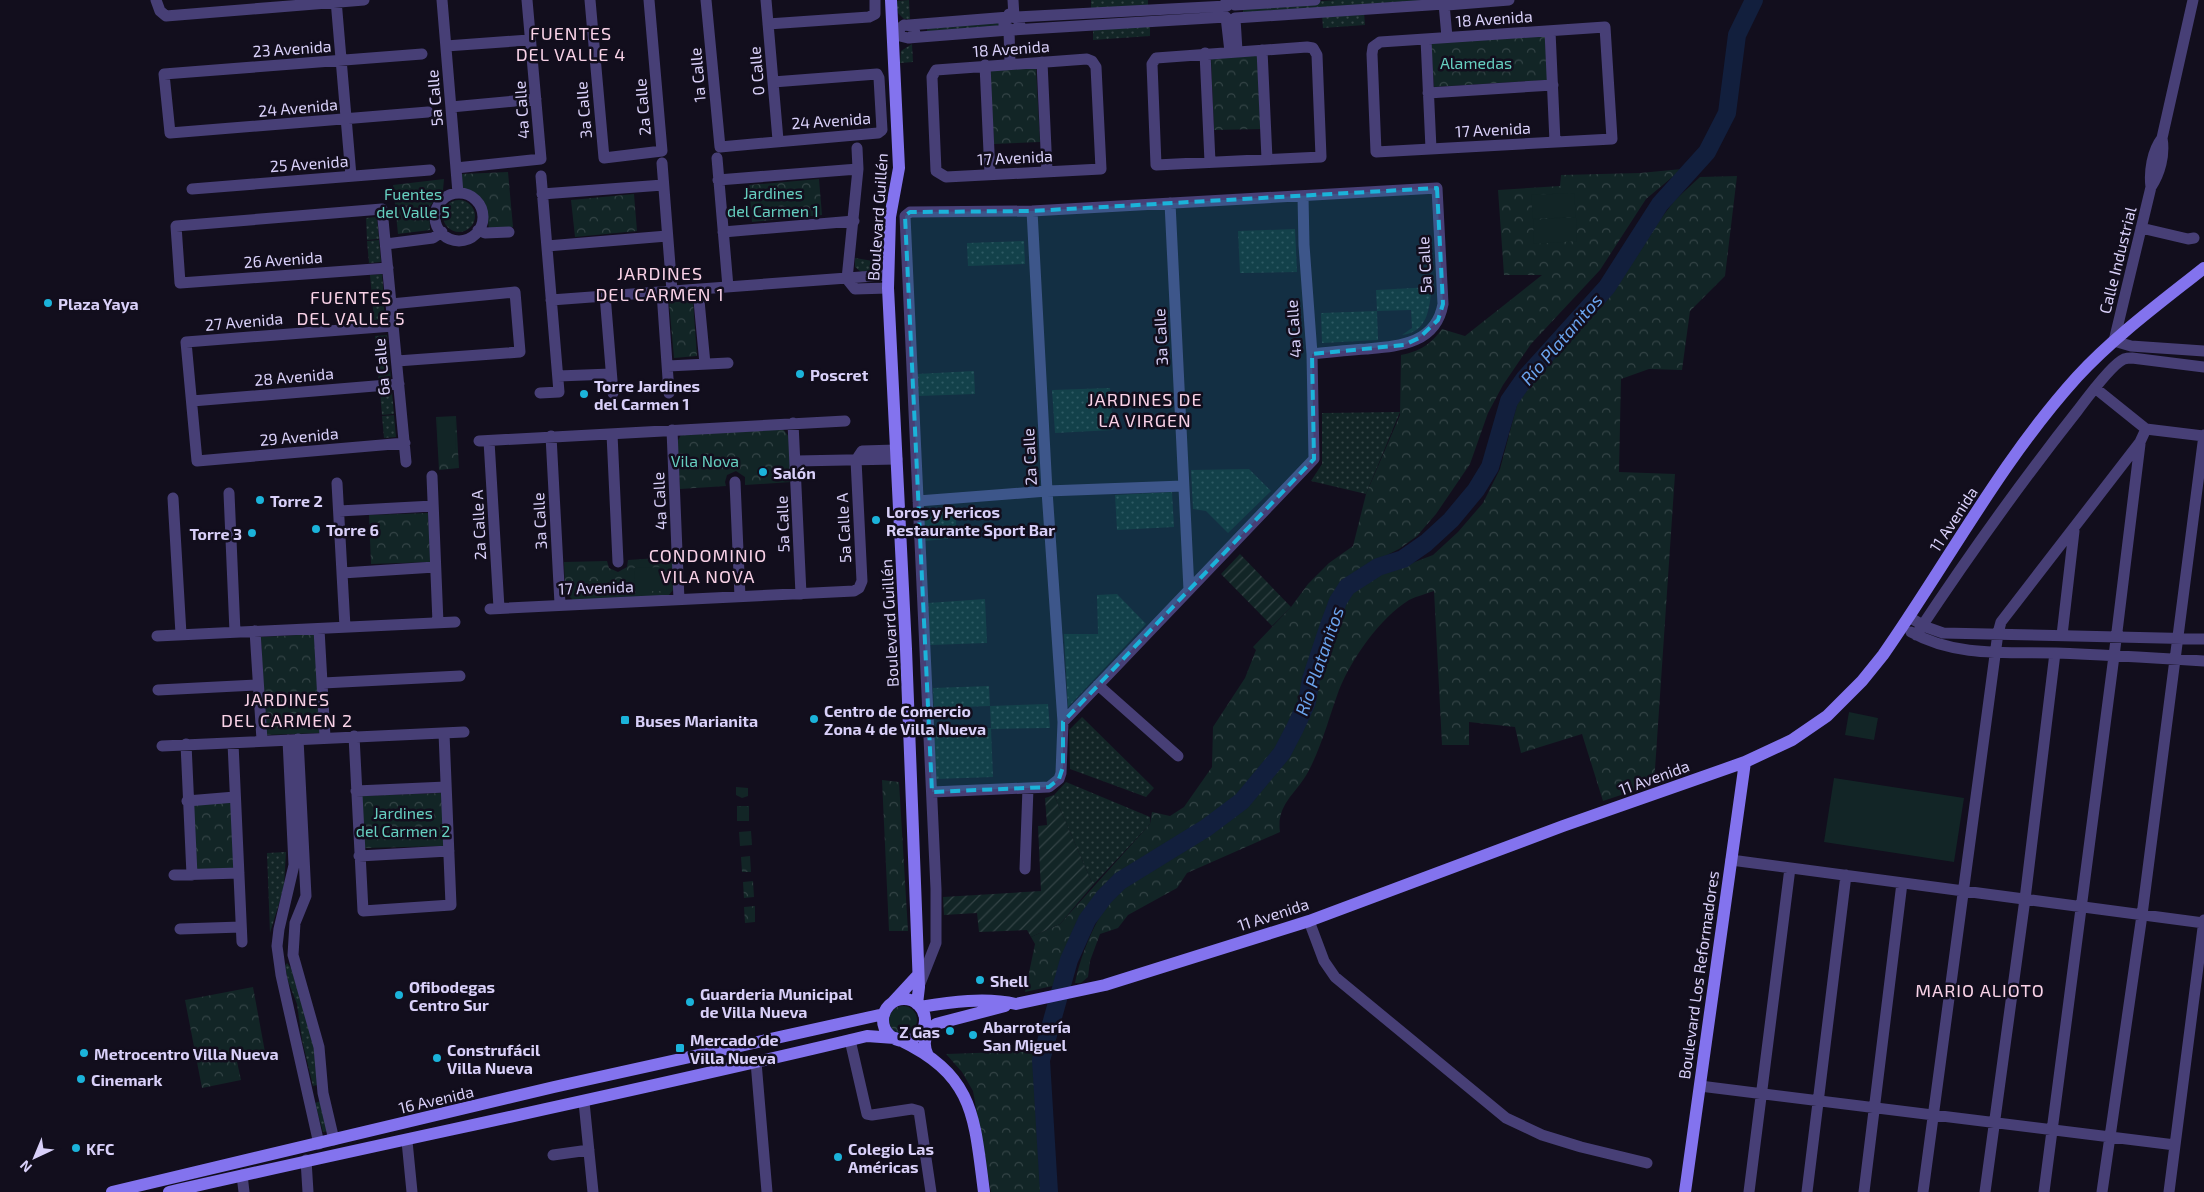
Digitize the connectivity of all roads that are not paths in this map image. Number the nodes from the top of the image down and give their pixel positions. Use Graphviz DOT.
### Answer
graph roads {
  1 [pos="156,0"];
  2 [pos="364,0"];
  3 [pos="442,0"];
  4 [pos="527,0"];
  5 [pos="590,0"];
  6 [pos="650,0"];
  7 [pos="706,0"];
  8 [pos="766,0"];
  9 [pos="875,0"];
  10 [pos="890,0"];
  11 [pos="1008,0"];
  12 [pos="1013,0"];
  13 [pos="1316,0"];
  14 [pos="1509,0"];
  15 [pos="2193,0"];
  16 [pos="336,1"];
  17 [pos="1447,2"];
  18 [pos="1231,8"];
  19 [pos="1012,17"];
  20 [pos="892,18"];
  21 [pos="768,24"];
  22 [pos="907,25"];
  23 [pos="1012,30"];
  24 [pos="1550,31"];
  25 [pos="1451,37"];
  26 [pos="908,38"];
  27 [pos="1426,39"];
  28 [pos="529,40"];
  29 [pos="446,46"];
  30 [pos="893,49"];
  31 [pos="1262,50"];
  32 [pos="1233,51"];
  33 [pos="1205,53"];
  34 [pos="422,54"];
  35 [pos="341,60"];
  36 [pos="1042,62"];
  37 [pos="1014,64"];
  38 [pos="985,66"];
  39 [pos="773,82"];
  40 [pos="1552,85"];
  41 [pos="1428,92"];
  42 [pos="536,99"];
  43 [pos="451,107"];
  44 [pos="428,112"];
  45 [pos="346,119"];
  46 [pos="170,133"];
  47 [pos="1612,139"];
  48 [pos="778,140"];
  49 [pos="1555,142"];
  50 [pos="858,148"];
  51 [pos="1431,149"];
  52 [pos="662,151"];
  53 [pos="718,152"];
  54 [pos="1376,152"];
  55 [pos="1267,159"];
  56 [pos="1210,162"];
  57 [pos="662,163"];
  58 [pos="456,168"];
  59 [pos="935,168"];
  60 [pos="858,169"];
  61 [pos="1101,169"];
  62 [pos="430,170"];
  63 [pos="1047,171"];
  64 [pos="990,174"];
  65 [pos="351,176"];
  66 [pos="541,176"];
  67 [pos="718,180"];
  68 [pos="663,185"];
  69 [pos="192,188"];
  70 [pos="458,193"];
  71 [pos="542,194"];
  72 [pos="1303,196"];
  73 [pos="1170,203"];
  74 [pos="1032,211"];
  75 [pos="854,221"];
  76 [pos="2142,228"];
  77 [pos="478,230"];
  78 [pos="442,232"];
  79 [pos="509,232"];
  80 [pos="723,232"];
  81 [pos="667,236"];
  82 [pos="2199,239"];
  83 [pos="386,244"];
  84 [pos="547,246"];
  85 [pos="388,268"];
  86 [pos="2204,268"];
  87 [pos="847,279"];
  88 [pos="180,282"];
  89 [pos="888,282"];
  90 [pos="728,287"];
  91 [pos="698,290"];
  92 [pos="667,292"];
  93 [pos="605,295"];
  94 [pos="551,300"];
  95 [pos="391,304"];
  96 [pos="393,326"];
  97 [pos="2114,341"];
  98 [pos="2204,351"];
  99 [pos="1312,354"];
  100 [pos="397,361"];
  101 [pos="728,363"];
  102 [pos="705,364"];
  103 [pos="668,366"];
  104 [pos="2204,367"];
  105 [pos="611,374"];
  106 [pos="558,376"];
  107 [pos="399,384"];
  108 [pos="2095,388"];
  109 [pos="540,393"];
  110 [pos="613,393"];
  111 [pos="668,393"];
  112 [pos="192,401"];
  113 [pos="845,421"];
  114 [pos="794,423"];
  115 [pos="2146,429"];
  116 [pos="672,430"];
  117 [pos="612,434"];
  118 [pos="551,436"];
  119 [pos="2204,436"];
  120 [pos="2140,442"];
  121 [pos="404,443"];
  122 [pos="896,454"];
  123 [pos="859,456"];
  124 [pos="796,461"];
  125 [pos="406,462"];
  126 [pos="432,476"];
  127 [pos="736,482"];
  128 [pos="337,483"];
  129 [pos="1183,486"];
  130 [pos="1047,491"];
  131 [pos="229,493"];
  132 [pos="173,498"];
  133 [pos="918,501"];
  134 [pos="433,506"];
  135 [pos="339,511"];
  136 [pos="2074,529"];
  137 [pos="618,562"];
  138 [pos="435,566"];
  139 [pos="342,573"];
  140 [pos="1189,590"];
  141 [pos="854,591"];
  142 [pos="801,594"];
  143 [pos="740,597"];
  144 [pos="680,600"];
  145 [pos="560,604"];
  146 [pos="494,609"];
  147 [pos="456,622"];
  148 [pos="1906,622"];
  149 [pos="438,623"];
  150 [pos="345,627"];
  151 [pos="320,628"];
  152 [pos="1919,630"];
  153 [pos="235,632"];
  154 [pos="255,632"];
  155 [pos="1998,633"];
  156 [pos="181,634"];
  157 [pos="2062,635"];
  158 [pos="157,636"];
  159 [pos="2117,637"];
  160 [pos="2176,638"];
  161 [pos="2204,639"];
  162 [pos="2055,653"];
  163 [pos="1996,654"];
  164 [pos="2114,656"];
  165 [pos="2174,659"];
  166 [pos="2204,661"];
  167 [pos="460,676"];
  168 [pos="323,683"];
  169 [pos="258,685"];
  170 [pos="1098,685"];
  171 [pos="158,690"];
  172 [pos="1062,722"];
  173 [pos="464,732"];
  174 [pos="444,733"];
  175 [pos="354,736"];
  176 [pos="325,737"];
  177 [pos="293,739"];
  178 [pos="262,740"];
  179 [pos="233,743"];
  180 [pos="186,744"];
  181 [pos="162,746"];
  182 [pos="1178,756"];
  183 [pos="1745,762"];
  184 [pos="446,786"];
  185 [pos="1028,788"];
  186 [pos="356,791"];
  187 [pos="932,792"];
  188 [pos="236,797"];
  189 [pos="187,801"];
  190 [pos="449,851"];
  191 [pos="359,856"];
  192 [pos="1730,860"];
  193 [pos="299,865"];
  194 [pos="1790,868"];
  195 [pos="1026,869"];
  196 [pos="239,873"];
  197 [pos="192,875"];
  198 [pos="1846,875"];
  199 [pos="174,876"];
  200 [pos="1902,883"];
  201 [pos="1964,891"];
  202 [pos="2025,899"];
  203 [pos="2080,906"];
  204 [pos="2142,915"];
  205 [pos="281,920"];
  206 [pos="1309,921"];
  207 [pos="2204,922"];
  208 [pos="295,924"];
  209 [pos="241,927"];
  210 [pos="180,929"];
  211 [pos="242,942"];
  212 [pos="293,958"];
  213 [pos="279,960"];
  214 [pos="924,961"];
  215 [pos="918,981"];
  216 [pos="1016,1004"];
  217 [pos="919,1006"];
  218 [pos="888,1009"];
  219 [pos="897,1039"];
  220 [pos="850,1040"];
  221 [pos="928,1056"];
  222 [pos="756,1062"];
  223 [pos="1700,1086"];
  224 [pos="322,1093"];
  225 [pos="1762,1094"];
  226 [pos="309,1096"];
  227 [pos="1818,1101"];
  228 [pos="584,1102"];
  229 [pos="473,1107"];
  230 [pos="1875,1108"];
  231 [pos="1933,1115"];
  232 [pos="1994,1123"];
  233 [pos="478,1124"];
  234 [pos="2052,1130"];
  235 [pos="2110,1137"];
  236 [pos="334,1140"];
  237 [pos="407,1141"];
  238 [pos="319,1144"];
  239 [pos="2175,1145"];
  240 [pos="589,1150"];
  241 [pos="553,1155"];
  242 [pos="306,1160"];
  243 [pos="1647,1163"];
  244 [pos="242,1175"];
  245 [pos="112,1192"];
  246 [pos="169,1192"];
  247 [pos="244,1192"];
  248 [pos="308,1192"];
  249 [pos="412,1192"];
  250 [pos="593,1192"];
  251 [pos="767,1192"];
  252 [pos="931,1192"];
  253 [pos="984,1192"];
  254 [pos="1685,1192"];
  255 [pos="1749,1192"];
  256 [pos="1807,1192"];
  257 [pos="1864,1192"];
  258 [pos="1923,1192"];
  259 [pos="1985,1192"];
  260 [pos="2044,1192"];
  261 [pos="2102,1192"];
  262 [pos="2169,1192"];
  1 -- 16 [label="street"];
  2 -- 16 [label="street"];
  3 -- 29 [label="street, 5a Calle"];
  4 -- 28 [label="street, 4a Calle"];
  5 -- 52 [label="street, 3a Calle"];
  6 -- 52 [label="street, 2a Calle"];
  7 -- 53 [label="street, 1a Calle"];
  8 -- 21 [label="street, 0 Calle"];
  9 -- 21 [label="street"];
  10 -- 20 [label="main road, Boulevard Guillén"];
  11 -- 19 [label="street"];
  12 -- 19 [label="street"];
  13 -- 18 [label="street"];
  14 -- 17 [label="street"];
  15 -- 76 [label="street, Calle Industrial"];
  16 -- 35 [label="street"];
  17 -- 18 [label="street"];
  17 -- 25 [label="street"];
  18 -- 19 [label="street"];
  18 -- 23 [label="street"];
  18 -- 32 [label="street"];
  19 -- 22 [label="street"];
  19 -- 23 [label="street"];
  20 -- 22 [label="street"];
  20 -- 30 [label="main road, Boulevard Guillén"];
  21 -- 39 [label="street, 0 Calle"];
  22 -- 26 [label="street"];
  23 -- 26 [label="street"];
  23 -- 37 [label="street"];
  24 -- 25 [label="street, 18 Avenida"];
  24 -- 40 [label="street"];
  24 -- 47 [label="street, 18 Avenida"];
  25 -- 27 [label="street, 18 Avenida"];
  26 -- 30 [label="street"];
  27 -- 41 [label="street"];
  27 -- 54 [label="street, 18 Avenida"];
  28 -- 29 [label="street"];
  28 -- 42 [label="street, 4a Calle"];
  29 -- 43 [label="street, 5a Calle"];
  30 -- 89 [label="main road, Boulevard Guillén"];
  31 -- 32 [label="street"];
  31 -- 55 [label="street"];
  31 -- 55 [label="street"];
  32 -- 33 [label="street"];
  33 -- 56 [label="street"];
  33 -- 56 [label="street"];
  34 -- 35 [label="street, 23 Avenida"];
  35 -- 45 [label="street"];
  35 -- 46 [label="street, 23 Avenida"];
  36 -- 37 [label="street, 18 Avenida"];
  36 -- 61 [label="street, 18 Avenida"];
  36 -- 63 [label="street"];
  37 -- 38 [label="street, 18 Avenida"];
  38 -- 59 [label="street, 18 Avenida"];
  38 -- 64 [label="street"];
  39 -- 48 [label="street, 0 Calle"];
  39 -- 48 [label="street, 24 Avenida"];
  40 -- 41 [label="street"];
  40 -- 49 [label="street"];
  41 -- 51 [label="street"];
  42 -- 43 [label="street"];
  42 -- 58 [label="street, 4a Calle"];
  43 -- 58 [label="street, 5a Calle"];
  44 -- 45 [label="street, 24 Avenida"];
  45 -- 46 [label="street, 24 Avenida"];
  45 -- 65 [label="street"];
  47 -- 49 [label="street, 17 Avenida"];
  48 -- 53 [label="street, 24 Avenida"];
  49 -- 51 [label="street, 17 Avenida"];
  50 -- 60 [label="street"];
  51 -- 54 [label="street, 17 Avenida"];
  53 -- 67 [label="street, 1a Calle"];
  55 -- 56 [label="street"];
  57 -- 68 [label="street"];
  58 -- 70 [label="street, 5a Calle"];
  59 -- 64 [label="street, 17 Avenida"];
  60 -- 67 [label="street"];
  60 -- 75 [label="street"];
  61 -- 63 [label="street, 17 Avenida"];
  62 -- 65 [label="street, 25 Avenida"];
  63 -- 64 [label="street, 17 Avenida"];
  65 -- 69 [label="street, 25 Avenida"];
  66 -- 71 [label="street"];
  67 -- 80 [label="street, 1a Calle"];
  68 -- 71 [label="street"];
  68 -- 81 [label="street"];
  70 -- 77 [label="street"];
  70 -- 78 [label="street"];
  71 -- 84 [label="street"];
  72 -- 73 [label="street"];
  72 -- 99 [label="street, 4a Calle"];
  72 -- 99 [label="street, 5a Calle"];
  73 -- 74 [label="street"];
  73 -- 129 [label="street, 3a Calle"];
  74 -- 130 [label="street, 2a Calle"];
  74 -- 133 [label="street"];
  75 -- 80 [label="street"];
  75 -- 87 [label="street"];
  76 -- 82 [label="street"];
  76 -- 97 [label="street, Calle Industrial"];
  77 -- 78 [label="street"];
  77 -- 79 [label="street"];
  78 -- 83 [label="street"];
  80 -- 90 [label="street, 1a Calle"];
  81 -- 84 [label="street"];
  81 -- 92 [label="street"];
  83 -- 85 [label="street, 6a Calle"];
  83 -- 88 [label="street, 6a Calle"];
  84 -- 94 [label="street"];
  85 -- 88 [label="street, 26 Avenida"];
  85 -- 95 [label="street, 6a Calle"];
  86 -- 97 [label="main road, 11 Avenida"];
  87 -- 89 [label="street"];
  87 -- 90 [label="street"];
  89 -- 122 [label="main road, Boulevard Guillén"];
  90 -- 91 [label="street"];
  91 -- 92 [label="street"];
  91 -- 102 [label="street"];
  92 -- 93 [label="street"];
  92 -- 103 [label="street"];
  93 -- 94 [label="street"];
  93 -- 105 [label="street"];
  94 -- 106 [label="street"];
  95 -- 96 [label="street, 6a Calle"];
  95 -- 100 [label="street"];
  96 -- 100 [label="street, 6a Calle"];
  96 -- 112 [label="street, 27 Avenida"];
  97 -- 98 [label="street"];
  97 -- 148 [label="main road, 11 Avenida"];
  99 -- 140 [label="street, 4a Calle"];
  100 -- 107 [label="street, 6a Calle"];
  101 -- 102 [label="street"];
  102 -- 103 [label="street"];
  103 -- 111 [label="street"];
  104 -- 108 [label="street"];
  105 -- 106 [label="street"];
  105 -- 110 [label="street"];
  106 -- 109 [label="street"];
  107 -- 112 [label="street, 28 Avenida"];
  107 -- 121 [label="street, 6a Calle"];
  108 -- 115 [label="street"];
  108 -- 152 [label="street"];
  112 -- 121 [label="street, 29 Avenida"];
  113 -- 114 [label="street"];
  114 -- 116 [label="street"];
  114 -- 124 [label="street, 5a Calle"];
  115 -- 119 [label="street"];
  115 -- 120 [label="street"];
  116 -- 117 [label="street"];
  116 -- 144 [label="street, 4a Calle"];
  117 -- 118 [label="street"];
  117 -- 137 [label="street"];
  118 -- 145 [label="street, 3a Calle"];
  118 -- 146 [label="street, 2a Calle A"];
  119 -- 160 [label="street"];
  120 -- 136 [label="street"];
  120 -- 159 [label="street"];
  121 -- 125 [label="street, 6a Calle"];
  122 -- 123 [label="street"];
  122 -- 214 [label="main road, Boulevard Guillén"];
  123 -- 124 [label="street"];
  123 -- 141 [label="street, 5a Calle A"];
  124 -- 142 [label="street, 5a Calle"];
  126 -- 134 [label="street"];
  127 -- 143 [label="street"];
  128 -- 135 [label="street"];
  129 -- 130 [label="street"];
  129 -- 140 [label="street, 3a Calle"];
  130 -- 133 [label="street"];
  130 -- 172 [label="street, 2a Calle"];
  131 -- 153 [label="street"];
  132 -- 156 [label="street"];
  133 -- 187 [label="street"];
  134 -- 135 [label="street"];
  134 -- 138 [label="street"];
  135 -- 139 [label="street"];
  136 -- 155 [label="street"];
  136 -- 157 [label="street"];
  138 -- 139 [label="street"];
  138 -- 149 [label="street"];
  139 -- 150 [label="street"];
  140 -- 170 [label="street"];
  141 -- 142 [label="street, 17 Avenida"];
  142 -- 143 [label="street, 17 Avenida"];
  143 -- 144 [label="street, 17 Avenida"];
  144 -- 145 [label="street, 17 Avenida"];
  145 -- 146 [label="street, 17 Avenida"];
  147 -- 149 [label="street"];
  148 -- 152 [label="street"];
  148 -- 183 [label="main road, 11 Avenida"];
  149 -- 150 [label="street"];
  150 -- 151 [label="street"];
  151 -- 154 [label="street"];
  151 -- 168 [label="street"];
  152 -- 155 [label="street"];
  152 -- 163 [label="street"];
  153 -- 154 [label="street"];
  153 -- 156 [label="street"];
  154 -- 169 [label="street"];
  155 -- 157 [label="street"];
  155 -- 163 [label="street"];
  156 -- 158 [label="street"];
  157 -- 159 [label="street"];
  159 -- 160 [label="street"];
  159 -- 164 [label="street"];
  160 -- 161 [label="street"];
  160 -- 165 [label="street"];
  162 -- 163 [label="street"];
  162 -- 164 [label="street"];
  162 -- 202 [label="street"];
  163 -- 201 [label="street"];
  164 -- 165 [label="street"];
  164 -- 203 [label="street"];
  165 -- 166 [label="street"];
  165 -- 204 [label="street"];
  167 -- 168 [label="street"];
  168 -- 176 [label="street"];
  169 -- 171 [label="street"];
  169 -- 178 [label="street"];
  170 -- 172 [label="street"];
  170 -- 182 [label="street"];
  172 -- 185 [label="street, 2a Calle"];
  173 -- 174 [label="street"];
  174 -- 175 [label="street"];
  174 -- 184 [label="street"];
  175 -- 176 [label="street"];
  175 -- 186 [label="street"];
  176 -- 177 [label="street"];
  177 -- 178 [label="street"];
  177 -- 193 [label="street"];
  178 -- 179 [label="street"];
  179 -- 180 [label="street"];
  179 -- 188 [label="street"];
  180 -- 181 [label="street"];
  180 -- 189 [label="street"];
  183 -- 192 [label="main road, Boulevard Los Reformadores"];
  183 -- 206 [label="main road, 11 Avenida"];
  184 -- 186 [label="street"];
  184 -- 190 [label="street"];
  185 -- 187 [label="street"];
  185 -- 195 [label="street"];
  186 -- 191 [label="street"];
  187 -- 214 [label="street"];
  188 -- 189 [label="street"];
  188 -- 196 [label="street"];
  189 -- 197 [label="street"];
  190 -- 191 [label="street"];
  190 -- 191 [label="street"];
  192 -- 194 [label="street"];
  192 -- 223 [label="main road, Boulevard Los Reformadores"];
  193 -- 205 [label="street"];
  193 -- 208 [label="street"];
  194 -- 198 [label="street"];
  194 -- 225 [label="street"];
  196 -- 197 [label="street"];
  196 -- 209 [label="street"];
  197 -- 199 [label="street"];
  198 -- 200 [label="street"];
  198 -- 227 [label="street"];
  200 -- 201 [label="street"];
  200 -- 230 [label="street"];
  201 -- 202 [label="street"];
  201 -- 231 [label="street"];
  202 -- 203 [label="street"];
  202 -- 232 [label="street"];
  203 -- 204 [label="street"];
  203 -- 234 [label="street"];
  204 -- 207 [label="street"];
  204 -- 235 [label="street"];
  205 -- 208 [label="street"];
  205 -- 213 [label="street"];
  206 -- 216 [label="main road, 11 Avenida"];
  206 -- 243 [label="street"];
  207 -- 239 [label="street"];
  208 -- 212 [label="street"];
  209 -- 210 [label="street"];
  209 -- 211 [label="street"];
  212 -- 213 [label="street"];
  212 -- 224 [label="street"];
  213 -- 226 [label="street"];
  214 -- 215 [label="main road, Boulevard Guillén"];
  215 -- 217 [label="main road, Boulevard Guillén"];
  215 -- 218 [label="main road"];
  216 -- 217 [label="main road, 11 Avenida"];
  216 -- 221 [label="main road"];
  217 -- 218 [label="main road"];
  217 -- 219 [label="main road"];
  218 -- 219 [label="main road"];
  218 -- 229 [label="main road, 16 Avenida"];
  219 -- 220 [label="main road, 16 Avenida"];
  219 -- 221 [label="main road"];
  220 -- 222 [label="main road, 16 Avenida"];
  220 -- 252 [label="street"];
  221 -- 253 [label="main road"];
  222 -- 228 [label="main road, 16 Avenida"];
  222 -- 251 [label="street"];
  223 -- 225 [label="street"];
  223 -- 254 [label="main road, Boulevard Los Reformadores"];
  224 -- 226 [label="street"];
  224 -- 236 [label="street"];
  225 -- 227 [label="street"];
  225 -- 255 [label="street"];
  226 -- 238 [label="street"];
  227 -- 230 [label="street"];
  227 -- 256 [label="street"];
  228 -- 233 [label="main road, 16 Avenida"];
  228 -- 240 [label="street"];
  229 -- 233 [label="main road"];
  229 -- 236 [label="main road, 16 Avenida"];
  230 -- 231 [label="street"];
  230 -- 257 [label="street"];
  231 -- 232 [label="street"];
  231 -- 258 [label="street"];
  232 -- 234 [label="street"];
  232 -- 259 [label="street"];
  233 -- 237 [label="main road, 16 Avenida"];
  234 -- 235 [label="street"];
  234 -- 260 [label="street"];
  235 -- 239 [label="street"];
  235 -- 261 [label="street"];
  236 -- 238 [label="main road, 16 Avenida"];
  237 -- 242 [label="main road, 16 Avenida"];
  237 -- 249 [label="street"];
  238 -- 245 [label="main road, 16 Avenida"];
  239 -- 262 [label="street"];
  240 -- 241 [label="street"];
  240 -- 250 [label="street"];
  242 -- 244 [label="main road, 16 Avenida"];
  242 -- 248 [label="street"];
  244 -- 246 [label="main road, 16 Avenida"];
  244 -- 247 [label="street"];
}
